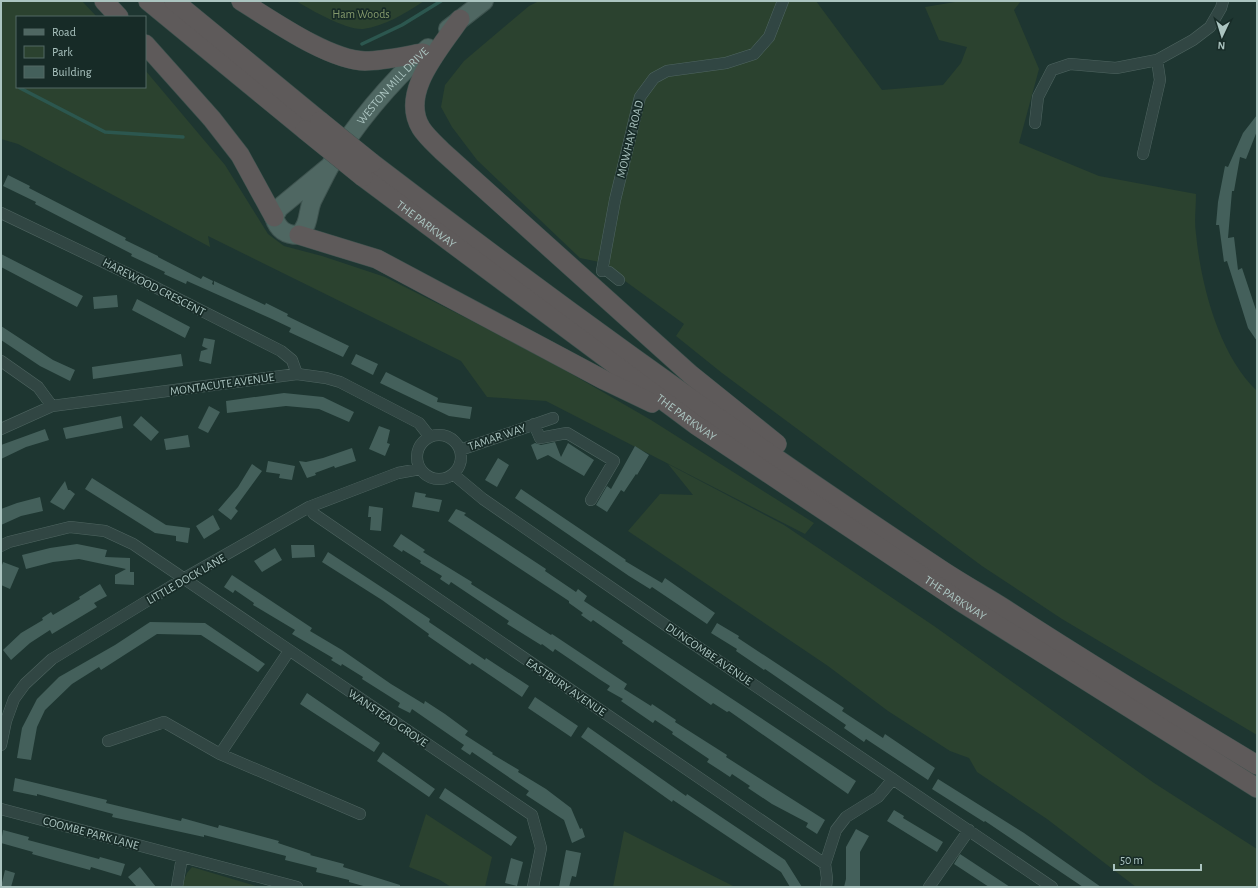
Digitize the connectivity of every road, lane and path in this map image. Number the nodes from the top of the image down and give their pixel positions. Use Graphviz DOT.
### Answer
graph roads {
  1 [pos="104,1"];
  2 [pos="148,1"];
  3 [pos="174,1"];
  4 [pos="241,1"];
  5 [pos="484,1"];
  6 [pos="783,1"];
  7 [pos="1223,1"];
  8 [pos="118,16"];
  9 [pos="460,19"];
  10 [pos="146,45"];
  11 [pos="423,53"];
  12 [pos="1157,60"];
  13 [pos="1035,123"];
  14 [pos="312,126"];
  15 [pos="1143,154"];
  16 [pos="330,166"];
  17 [pos="368,170"];
  18 [pos="1,212"];
  19 [pos="274,217"];
  20 [pos="299,235"];
  21 [pos="619,280"];
  22 [pos="1,361"];
  23 [pos="296,374"];
  24 [pos="52,406"];
  25 [pos="553,418"];
  26 [pos="534,424"];
  27 [pos="696,425"];
  28 [pos="1,429"];
  29 [pos="430,437"];
  30 [pos="460,450"];
  31 [pos="420,469"];
  32 [pos="453,474"];
  33 [pos="591,500"];
  34 [pos="309,507"];
  35 [pos="870,521"];
  36 [pos="1,546"];
  37 [pos="183,579"];
  38 [pos="289,651"];
  39 [pos="1214,739"];
  40 [pos="108,741"];
  41 [pos="1,745"];
  42 [pos="220,754"];
  43 [pos="1257,759"];
  44 [pos="1257,765"];
  45 [pos="893,779"];
  46 [pos="1257,788"];
  47 [pos="1,809"];
  48 [pos="360,814"];
  49 [pos="969,830"];
  50 [pos="182,856"];
  51 [pos="825,864"];
  52 [pos="177,887"];
  53 [pos="296,887"];
  54 [pos="532,887"];
  55 [pos="826,887"];
  56 [pos="929,887"];
  57 [pos="1052,887"];
  1 -- 8 [label="highway"];
  2 -- 14 [label="highway, THE PARKWAY"];
  3 -- 14 [label="highway, THE PARKWAY"];
  4 -- 11 [label="highway"];
  5 -- 9 [label="main road, WESTON MILL DRIVE"];
  6 -- 21 [label="street, MOWHAY ROAD"];
  7 -- 12 [label="street"];
  9 -- 11 [label="main road, WESTON MILL DRIVE"];
  9 -- 35 [label="highway"];
  10 -- 19 [label="highway"];
  11 -- 16 [label="main road, WESTON MILL DRIVE"];
  12 -- 13 [label="street"];
  12 -- 15 [label="street"];
  14 -- 17 [label="highway, THE PARKWAY, bridge"];
  16 -- 19 [label="main road"];
  16 -- 20 [label="main road"];
  17 -- 27 [label="highway, THE PARKWAY"];
  17 -- 35 [label="highway, THE PARKWAY"];
  18 -- 23 [label="street, HAREWOOD CRESCENT"];
  19 -- 20 [label="main road"];
  20 -- 27 [label="highway"];
  22 -- 24 [label="street"];
  23 -- 24 [label="street, MONTACUTE AVENUE"];
  23 -- 29 [label="street, MONTACUTE AVENUE"];
  24 -- 28 [label="street, MONTACUTE AVENUE"];
  25 -- 26 [label="street, TAMAR WAY"];
  26 -- 30 [label="street, TAMAR WAY"];
  26 -- 33 [label="street, TAMAR WAY"];
  27 -- 46 [label="highway, THE PARKWAY"];
  29 -- 30 [label="street"];
  29 -- 31 [label="street"];
  30 -- 32 [label="street"];
  31 -- 32 [label="street"];
  31 -- 34 [label="street, LITTLE DOCK LANE"];
  32 -- 45 [label="street, DUNCOMBE AVENUE"];
  34 -- 37 [label="street, LITTLE DOCK LANE"];
  34 -- 51 [label="street, EASTBURY AVENUE"];
  35 -- 39 [label="highway, THE PARKWAY"];
  36 -- 37 [label="street, WANSTEAD GROVE"];
  37 -- 38 [label="street, WANSTEAD GROVE"];
  37 -- 41 [label="street, LITTLE DOCK LANE"];
  38 -- 42 [label="street"];
  38 -- 54 [label="street, WANSTEAD GROVE"];
  39 -- 43 [label="highway"];
  39 -- 44 [label="highway, THE PARKWAY"];
  40 -- 42 [label="street"];
  42 -- 48 [label="street"];
  45 -- 49 [label="street, DUNCOMBE AVENUE"];
  45 -- 51 [label="street"];
  47 -- 50 [label="street, COOMBE PARK LANE"];
  49 -- 56 [label="street"];
  49 -- 57 [label="street, DUNCOMBE AVENUE"];
  50 -- 52 [label="street"];
  50 -- 53 [label="street, COOMBE PARK LANE"];
  51 -- 55 [label="street"];
}
